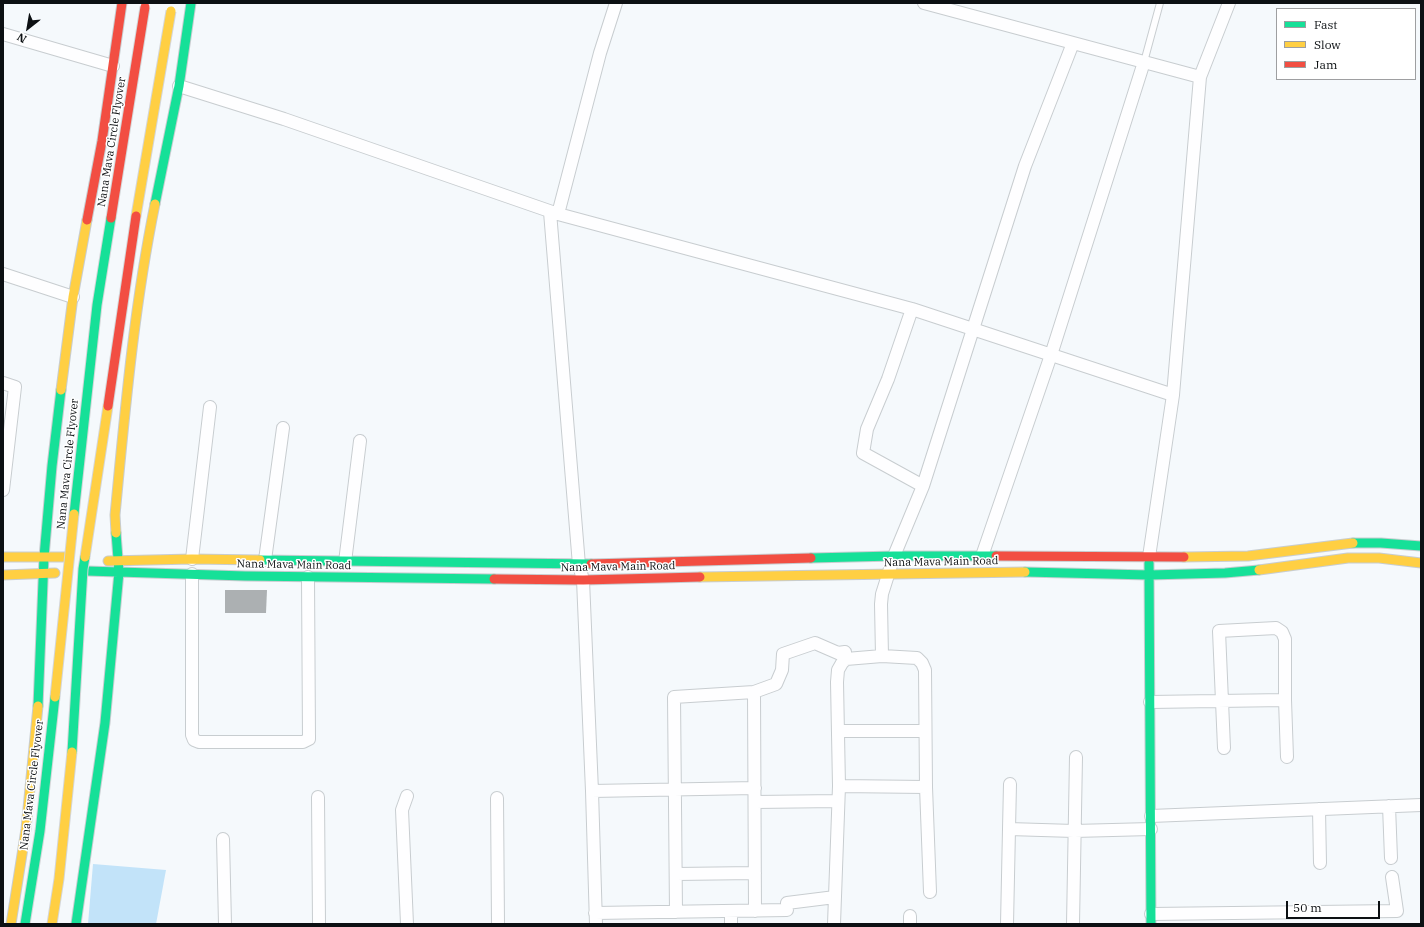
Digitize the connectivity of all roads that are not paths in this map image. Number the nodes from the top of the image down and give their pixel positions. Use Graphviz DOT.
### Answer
graph roads {
  1 [pos="122,3"];
  2 [pos="191,3"];
  3 [pos="616,3"];
  4 [pos="924,3"];
  5 [pos="1160,3"];
  6 [pos="1229,3"];
  7 [pos="145,7"];
  8 [pos="171,11"];
  9 [pos="3,34"];
  10 [pos="1073,43"];
  11 [pos="1144,62"];
  12 [pos="113,66"];
  13 [pos="1200,77"];
  14 [pos="179,86"];
  15 [pos="554,213"];
  16 [pos="3,274"];
  17 [pos="73,297"];
  18 [pos="912,309"];
  19 [pos="974,329"];
  20 [pos="1051,355"];
  21 [pos="3,383"];
  22 [pos="1173,395"];
  23 [pos="210,407"];
  24 [pos="282,428"];
  25 [pos="360,441"];
  26 [pos="923,486"];
  27 [pos="3,490"];
  28 [pos="1421,546"];
  29 [pos="894,556"];
  30 [pos="982,556"];
  31 [pos="44,557"];
  32 [pos="65,557"];
  33 [pos="1149,557"];
  34 [pos="3,558"];
  35 [pos="192,559"];
  36 [pos="265,560"];
  37 [pos="120,561"];
  38 [pos="345,562"];
  39 [pos="1421,563"];
  40 [pos="579,565"];
  41 [pos="87,566"];
  42 [pos="119,572"];
  43 [pos="44,573"];
  44 [pos="65,573"];
  45 [pos="3,574"];
  46 [pos="192,574"];
  47 [pos="888,575"];
  48 [pos="1149,575"];
  49 [pos="308,577"];
  50 [pos="583,580"];
  51 [pos="845,652"];
  52 [pos="882,656"];
  53 [pos="754,692"];
  54 [pos="1285,700"];
  55 [pos="1221,701"];
  56 [pos="1150,702"];
  57 [pos="838,731"];
  58 [pos="924,731"];
  59 [pos="1224,748"];
  60 [pos="1287,756"];
  61 [pos="1076,757"];
  62 [pos="1010,784"];
  63 [pos="839,786"];
  64 [pos="755,788"];
  65 [pos="926,788"];
  66 [pos="675,790"];
  67 [pos="592,791"];
  68 [pos="407,796"];
  69 [pos="318,797"];
  70 [pos="497,798"];
  71 [pos="838,801"];
  72 [pos="755,802"];
  73 [pos="1421,805"];
  74 [pos="1389,806"];
  75 [pos="1319,809"];
  76 [pos="1151,816"];
  77 [pos="1009,829"];
  78 [pos="1151,829"];
  79 [pos="1074,831"];
  80 [pos="223,839"];
  81 [pos="1391,858"];
  82 [pos="1320,864"];
  83 [pos="755,873"];
  84 [pos="676,874"];
  85 [pos="1392,877"];
  86 [pos="930,892"];
  87 [pos="835,897"];
  88 [pos="731,911"];
  89 [pos="755,911"];
  90 [pos="676,912"];
  91 [pos="1324,912"];
  92 [pos="595,918"];
  93 [pos="1246,918"];
  94 [pos="1151,919"];
  95 [pos="11,924"];
  96 [pos="25,924"];
  97 [pos="52,924"];
  98 [pos="76,924"];
  99 [pos="225,924"];
  100 [pos="319,924"];
  101 [pos="407,924"];
  102 [pos="498,924"];
  103 [pos="731,924"];
  104 [pos="834,924"];
  105 [pos="1007,924"];
  106 [pos="1073,924"];
  107 [pos="1324,924"];
  1 -- 12 [label="main road"];
  2 -- 14 [label="main road"];
  3 -- 15 [label="street"];
  4 -- 10 [label="street"];
  5 -- 11 [label="lane"];
  6 -- 13 [label="street"];
  7 -- 96 [label="main road, Nana Mava Circle Flyover, bridge"];
  8 -- 97 [label="main road, bridge"];
  9 -- 12 [label="street"];
  10 -- 11 [label="street"];
  10 -- 19 [label="street"];
  11 -- 13 [label="street"];
  11 -- 20 [label="street"];
  12 -- 17 [label="main road"];
  13 -- 22 [label="street"];
  14 -- 15 [label="street"];
  14 -- 37 [label="main road"];
  15 -- 18 [label="street"];
  15 -- 40 [label="street"];
  16 -- 17 [label="street"];
  17 -- 31 [label="main road"];
  18 -- 19 [label="street"];
  18 -- 26 [label="street"];
  19 -- 20 [label="street"];
  19 -- 26 [label="street"];
  20 -- 22 [label="street"];
  20 -- 30 [label="street"];
  21 -- 27 [label="street"];
  22 -- 33 [label="street"];
  23 -- 35 [label="street"];
  24 -- 36 [label="street"];
  25 -- 38 [label="street"];
  26 -- 29 [label="street"];
  28 -- 33 [label="main road, Nana Mava Main Road"];
  29 -- 30 [label="main road, Nana Mava Main Road"];
  29 -- 40 [label="main road, Nana Mava Main Road"];
  29 -- 47 [label="street"];
  30 -- 33 [label="main road, Nana Mava Main Road"];
  31 -- 32 [label="main road"];
  31 -- 34 [label="main road"];
  31 -- 43 [label="main road"];
  32 -- 41 [label="main road"];
  32 -- 44 [label="main road"];
  33 -- 48 [label="main road"];
  35 -- 36 [label="main road, Nana Mava Main Road"];
  35 -- 37 [label="main road, Nana Mava Main Road"];
  36 -- 38 [label="main road, Nana Mava Main Road"];
  37 -- 41 [label="main road, Nana Mava Main Road"];
  37 -- 42 [label="main road"];
  38 -- 40 [label="main road, Nana Mava Main Road"];
  39 -- 48 [label="main road, Nana Mava Main Road"];
  40 -- 50 [label="street"];
  41 -- 42 [label="main road, Nana Mava Main Road"];
  41 -- 44 [label="main road"];
  42 -- 46 [label="main road, Nana Mava Main Road"];
  42 -- 98 [label="main road"];
  43 -- 44 [label="main road"];
  43 -- 45 [label="main road"];
  43 -- 95 [label="main road"];
  46 -- 49 [label="main road, Nana Mava Main Road"];
  46 -- 49 [label="street"];
  47 -- 48 [label="main road, Nana Mava Main Road"];
  47 -- 50 [label="main road, Nana Mava Main Road"];
  47 -- 52 [label="street"];
  48 -- 56 [label="main road"];
  49 -- 50 [label="main road, Nana Mava Main Road"];
  50 -- 67 [label="street"];
  51 -- 53 [label="street"];
  52 -- 57 [label="street"];
  52 -- 58 [label="street"];
  53 -- 64 [label="street"];
  53 -- 66 [label="street"];
  54 -- 55 [label="street"];
  54 -- 55 [label="street"];
  54 -- 60 [label="street"];
  55 -- 56 [label="street"];
  55 -- 59 [label="street"];
  56 -- 76 [label="main road"];
  57 -- 58 [label="street"];
  57 -- 63 [label="street"];
  58 -- 65 [label="street"];
  61 -- 79 [label="street"];
  62 -- 77 [label="street"];
  63 -- 65 [label="street"];
  63 -- 71 [label="street"];
  64 -- 66 [label="street"];
  64 -- 72 [label="street"];
  65 -- 86 [label="street"];
  66 -- 67 [label="street"];
  66 -- 84 [label="street"];
  67 -- 92 [label="street"];
  68 -- 101 [label="street"];
  69 -- 100 [label="street"];
  70 -- 102 [label="street"];
  71 -- 72 [label="street"];
  71 -- 87 [label="street"];
  72 -- 83 [label="street"];
  73 -- 74 [label="street"];
  74 -- 75 [label="street"];
  74 -- 81 [label="street"];
  75 -- 76 [label="street"];
  75 -- 82 [label="street"];
  76 -- 78 [label="main road"];
  77 -- 79 [label="street"];
  77 -- 105 [label="street"];
  78 -- 79 [label="street"];
  78 -- 94 [label="main road"];
  79 -- 106 [label="street"];
  80 -- 99 [label="street"];
  83 -- 84 [label="street"];
  83 -- 89 [label="street"];
  84 -- 90 [label="street"];
  85 -- 91 [label="street"];
  87 -- 89 [label="street"];
  87 -- 104 [label="street"];
  88 -- 89 [label="street"];
  88 -- 90 [label="street"];
  88 -- 103 [label="street"];
  90 -- 92 [label="street"];
  91 -- 93 [label="street"];
  91 -- 107 [label="street"];
  93 -- 94 [label="street"];
}
